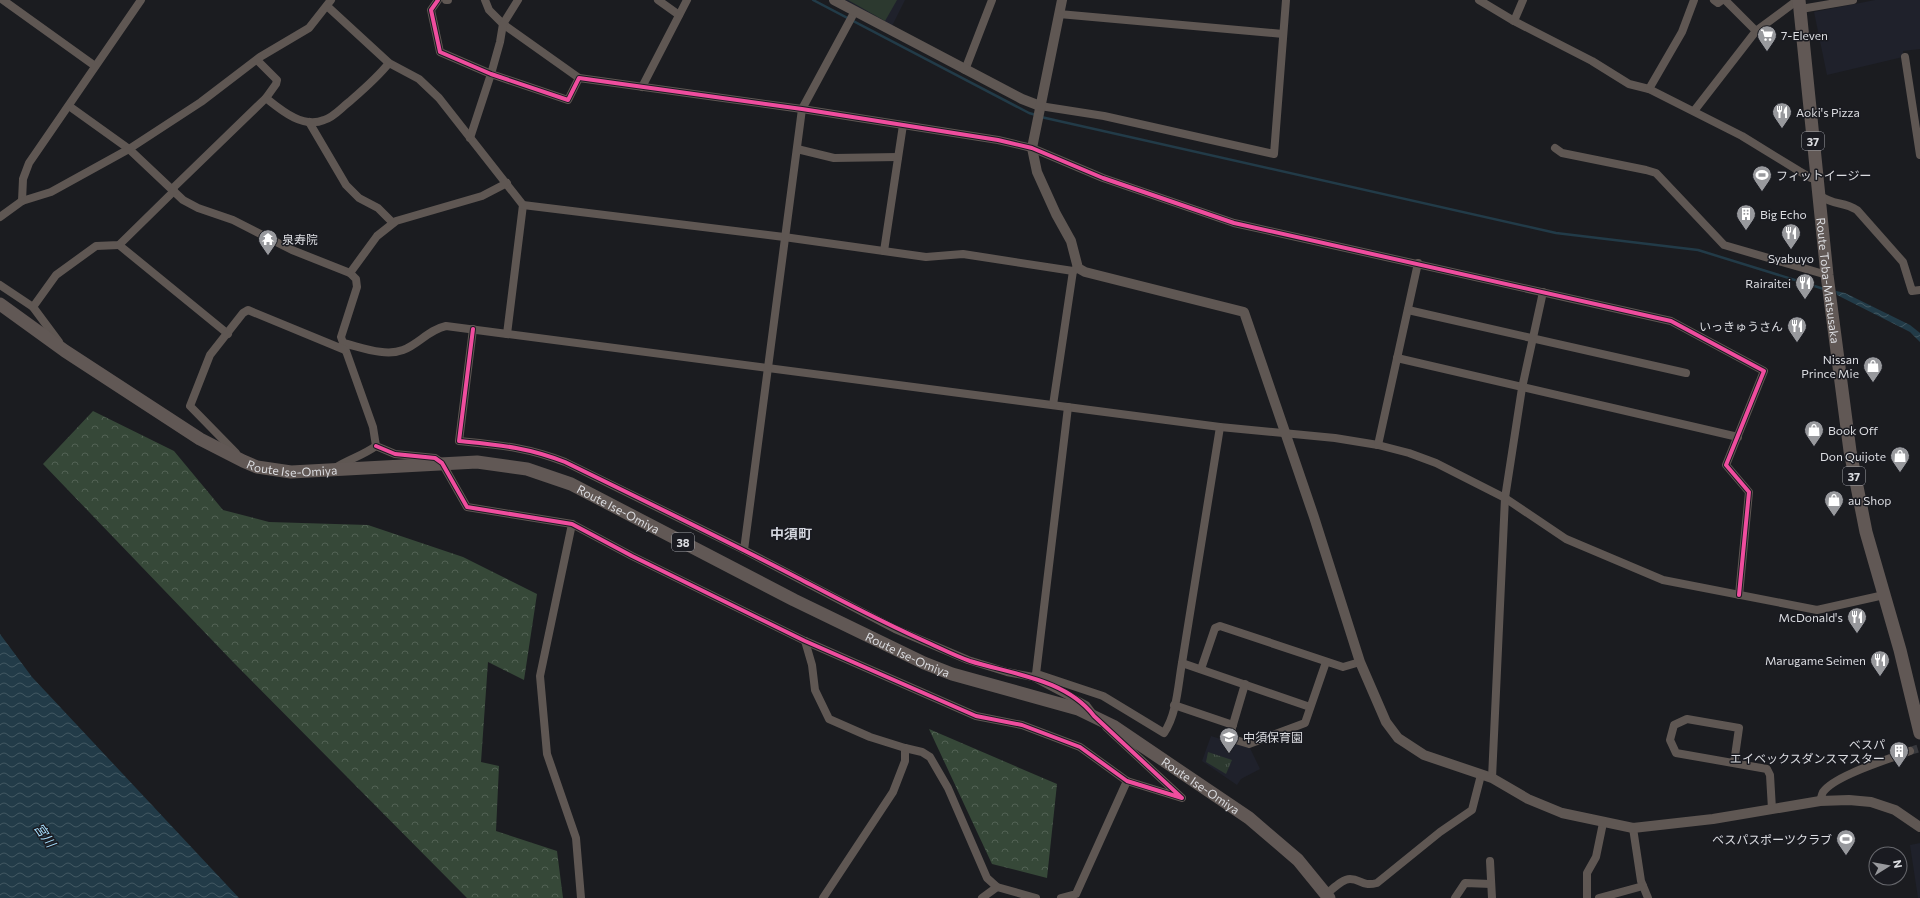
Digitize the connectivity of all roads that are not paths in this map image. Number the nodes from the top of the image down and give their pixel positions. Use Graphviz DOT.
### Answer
graph roads {
  1 [pos="3,0"];
  2 [pos="141,0"];
  3 [pos="438,0"];
  4 [pos="485,0"];
  5 [pos="518,0"];
  6 [pos="658,0"];
  7 [pos="687,0"];
  8 [pos="834,0"];
  9 [pos="992,0"];
  10 [pos="1062,0"];
  11 [pos="1286,0"];
  12 [pos="1479,0"];
  13 [pos="1523,0"];
  14 [pos="1694,0"];
  15 [pos="1714,0"];
  16 [pos="1724,0"];
  17 [pos="1854,0"];
  18 [pos="329,3"];
  19 [pos="1797,3"];
  20 [pos="854,13"];
  21 [pos="1059,14"];
  22 [pos="679,15"];
  23 [pos="1514,21"];
  24 [pos="503,24"];
  25 [pos="1756,31"];
  26 [pos="1284,34"];
  27 [pos="1905,57"];
  28 [pos="257,60"];
  29 [pos="389,63"];
  30 [pos="95,66"];
  31 [pos="965,70"];
  32 [pos="491,74"];
  33 [pos="579,78"];
  34 [pos="642,87"];
  35 [pos="1649,88"];
  36 [pos="266,98"];
  37 [pos="68,106"];
  38 [pos="1040,108"];
  39 [pos="802,109"];
  40 [pos="1694,111"];
  41 [pos="310,122"];
  42 [pos="903,125"];
  43 [pos="470,138"];
  44 [pos="1032,148"];
  45 [pos="1555,148"];
  46 [pos="129,149"];
  47 [pos="797,149"];
  48 [pos="1920,155"];
  49 [pos="898,157"];
  50 [pos="1817,179"];
  51 [pos="507,183"];
  52 [pos="173,190"];
  53 [pos="1819,195"];
  54 [pos="22,201"];
  55 [pos="524,205"];
  56 [pos="0,217"];
  57 [pos="393,223"];
  58 [pos="784,237"];
  59 [pos="120,245"];
  60 [pos="884,251"];
  61 [pos="1418,263"];
  62 [pos="1075,270"];
  63 [pos="350,273"];
  64 [pos="1828,278"];
  65 [pos="0,285"];
  66 [pos="1920,290"];
  67 [pos="1543,292"];
  68 [pos="0,304"];
  69 [pos="33,307"];
  70 [pos="1408,310"];
  71 [pos="473,329"];
  72 [pos="228,334"];
  73 [pos="507,334"];
  74 [pos="1533,340"];
  75 [pos="344,347"];
  76 [pos="65,351"];
  77 [pos="1397,358"];
  78 [pos="768,368"];
  79 [pos="1686,373"];
  80 [pos="1522,388"];
  81 [pos="1053,405"];
  82 [pos="1068,407"];
  83 [pos="1220,427"];
  84 [pos="1285,434"];
  85 [pos="1738,437"];
  86 [pos="1378,445"];
  87 [pos="376,446"];
  88 [pos="243,461"];
  89 [pos="442,464"];
  90 [pos="331,470"];
  91 [pos="1506,498"];
  92 [pos="572,524"];
  93 [pos="744,550"];
  94 [pos="1739,595"];
  95 [pos="1884,595"];
  96 [pos="805,641"];
  97 [pos="1900,650"];
  98 [pos="1326,662"];
  99 [pos="1360,662"];
  100 [pos="1182,663"];
  101 [pos="1201,669"];
  102 [pos="1034,675"];
  103 [pos="1244,684"];
  104 [pos="1174,705"];
  105 [pos="1310,707"];
  106 [pos="1920,714"];
  107 [pos="1094,716"];
  108 [pos="1232,725"];
  109 [pos="1920,733"];
  110 [pos="905,748"];
  111 [pos="1910,752"];
  112 [pos="1734,763"];
  113 [pos="1481,775"];
  114 [pos="1492,778"];
  115 [pos="1127,782"];
  116 [pos="1820,801"];
  117 [pos="1772,809"];
  118 [pos="1603,823"];
  119 [pos="1920,827"];
  120 [pos="1633,828"];
  121 [pos="1490,861"];
  122 [pos="1491,884"];
  123 [pos="1643,886"];
  124 [pos="997,888"];
  125 [pos="1328,896"];
  126 [pos="581,898"];
  127 [pos="823,898"];
  128 [pos="982,898"];
  129 [pos="1036,898"];
  130 [pos="1061,898"];
  131 [pos="1455,898"];
  132 [pos="1492,898"];
  133 [pos="1587,898"];
  134 [pos="1599,898"];
  135 [pos="1648,898"];
  1 -- 30 [label="street"];
  2 -- 30 [label="street"];
  3 -- 32 [label="street"];
  4 -- 24 [label="street"];
  5 -- 24 [label="street"];
  6 -- 22 [label="street"];
  7 -- 22 [label="street"];
  8 -- 20 [label="street"];
  9 -- 31 [label="street"];
  10 -- 21 [label="street"];
  11 -- 26 [label="street"];
  12 -- 23 [label="street"];
  13 -- 23 [label="street"];
  14 -- 35 [label="street"];
  15 -- 16 [label="street"];
  16 -- 25 [label="street"];
  17 -- 19 [label="street"];
  18 -- 28 [label="street"];
  18 -- 29 [label="street"];
  19 -- 25 [label="street"];
  19 -- 50 [label="main road, Route Toba-Matsusaka / 37"];
  20 -- 31 [label="street"];
  20 -- 39 [label="street"];
  21 -- 26 [label="street"];
  21 -- 38 [label="street"];
  22 -- 34 [label="street"];
  23 -- 35 [label="street"];
  24 -- 32 [label="street"];
  24 -- 33 [label="street"];
  25 -- 40 [label="street"];
  26 -- 38 [label="street"];
  27 -- 48 [label="street"];
  28 -- 36 [label="street"];
  28 -- 46 [label="street"];
  29 -- 41 [label="street"];
  29 -- 43 [label="street"];
  30 -- 37 [label="street"];
  31 -- 38 [label="street"];
  32 -- 33 [label="street"];
  32 -- 43 [label="street"];
  33 -- 34 [label="street"];
  34 -- 39 [label="street"];
  35 -- 40 [label="street"];
  36 -- 41 [label="street"];
  36 -- 52 [label="street"];
  37 -- 46 [label="street"];
  37 -- 54 [label="street"];
  38 -- 44 [label="street"];
  39 -- 42 [label="street"];
  39 -- 47 [label="street"];
  40 -- 50 [label="street"];
  41 -- 57 [label="street"];
  42 -- 44 [label="street"];
  42 -- 49 [label="street"];
  43 -- 51 [label="street"];
  44 -- 61 [label="street"];
  44 -- 62 [label="street"];
  45 -- 64 [label="street"];
  46 -- 52 [label="street"];
  46 -- 54 [label="street"];
  47 -- 49 [label="street"];
  47 -- 58 [label="street"];
  49 -- 60 [label="street"];
  50 -- 53 [label="main road, Route Toba-Matsusaka / 37"];
  51 -- 55 [label="street"];
  51 -- 57 [label="street"];
  52 -- 59 [label="street"];
  52 -- 63 [label="street"];
  53 -- 64 [label="main road, Route Toba-Matsusaka / 37"];
  53 -- 66 [label="street"];
  54 -- 56 [label="street"];
  55 -- 58 [label="street"];
  55 -- 73 [label="street"];
  57 -- 63 [label="street"];
  58 -- 60 [label="street"];
  58 -- 78 [label="street"];
  59 -- 69 [label="street"];
  59 -- 72 [label="street"];
  60 -- 62 [label="street"];
  61 -- 67 [label="street"];
  61 -- 70 [label="street"];
  62 -- 81 [label="street"];
  62 -- 84 [label="street"];
  63 -- 75 [label="street"];
  64 -- 95 [label="main road, Route Toba-Matsusaka / 37"];
  65 -- 69 [label="street"];
  67 -- 74 [label="street"];
  67 -- 85 [label="street"];
  68 -- 76 [label="main road, Route Ise-Omiya / 38"];
  69 -- 76 [label="street"];
  70 -- 74 [label="street"];
  70 -- 77 [label="street"];
  71 -- 73 [label="street"];
  71 -- 75 [label="street"];
  71 -- 93 [label="street"];
  72 -- 75 [label="street"];
  72 -- 88 [label="street"];
  73 -- 78 [label="street"];
  74 -- 79 [label="street"];
  74 -- 80 [label="street"];
  75 -- 87 [label="street"];
  76 -- 88 [label="main road, Route Ise-Omiya / 38"];
  77 -- 80 [label="street"];
  77 -- 86 [label="street"];
  78 -- 81 [label="street"];
  78 -- 93 [label="street"];
  80 -- 85 [label="street"];
  80 -- 91 [label="street"];
  81 -- 82 [label="street"];
  82 -- 83 [label="street"];
  82 -- 102 [label="street"];
  83 -- 84 [label="street"];
  83 -- 100 [label="street"];
  84 -- 86 [label="street"];
  84 -- 99 [label="street"];
  85 -- 94 [label="street"];
  86 -- 91 [label="street"];
  87 -- 89 [label="street"];
  87 -- 90 [label="street"];
  88 -- 90 [label="main road, Route Ise-Omiya / 38"];
  89 -- 90 [label="main road, Route Ise-Omiya / 38"];
  89 -- 92 [label="street"];
  89 -- 107 [label="main road, Route Ise-Omiya / 38"];
  91 -- 94 [label="street"];
  91 -- 114 [label="street"];
  92 -- 96 [label="street"];
  92 -- 126 [label="street"];
  93 -- 102 [label="street"];
  94 -- 95 [label="street"];
  95 -- 97 [label="main road, Route Toba-Matsusaka / 37"];
  96 -- 110 [label="street"];
  96 -- 115 [label="street"];
  97 -- 106 [label="main road, Route Toba-Matsusaka / 37"];
  97 -- 109 [label="main road, Route Toba-Matsusaka / 37"];
  98 -- 99 [label="street"];
  98 -- 101 [label="street"];
  98 -- 105 [label="street"];
  99 -- 113 [label="street"];
  100 -- 101 [label="street"];
  100 -- 104 [label="street"];
  101 -- 103 [label="street"];
  102 -- 104 [label="street"];
  102 -- 107 [label="street"];
  103 -- 105 [label="street"];
  103 -- 108 [label="street"];
  104 -- 108 [label="street"];
  105 -- 108 [label="street"];
  107 -- 115 [label="street"];
  107 -- 125 [label="main road, Route Ise-Omiya / 38"];
  110 -- 124 [label="street"];
  110 -- 127 [label="street"];
  111 -- 116 [label="street"];
  112 -- 112 [label="street"];
  112 -- 117 [label="street"];
  113 -- 114 [label="street"];
  113 -- 125 [label="street"];
  114 -- 118 [label="street"];
  115 -- 130 [label="street"];
  116 -- 117 [label="street"];
  116 -- 119 [label="street"];
  117 -- 120 [label="street"];
  118 -- 120 [label="street"];
  118 -- 133 [label="street"];
  120 -- 123 [label="street"];
  121 -- 122 [label="street"];
  122 -- 131 [label="street"];
  122 -- 132 [label="street"];
  123 -- 134 [label="street"];
  123 -- 135 [label="street"];
  124 -- 128 [label="street"];
  124 -- 129 [label="street"];
}
